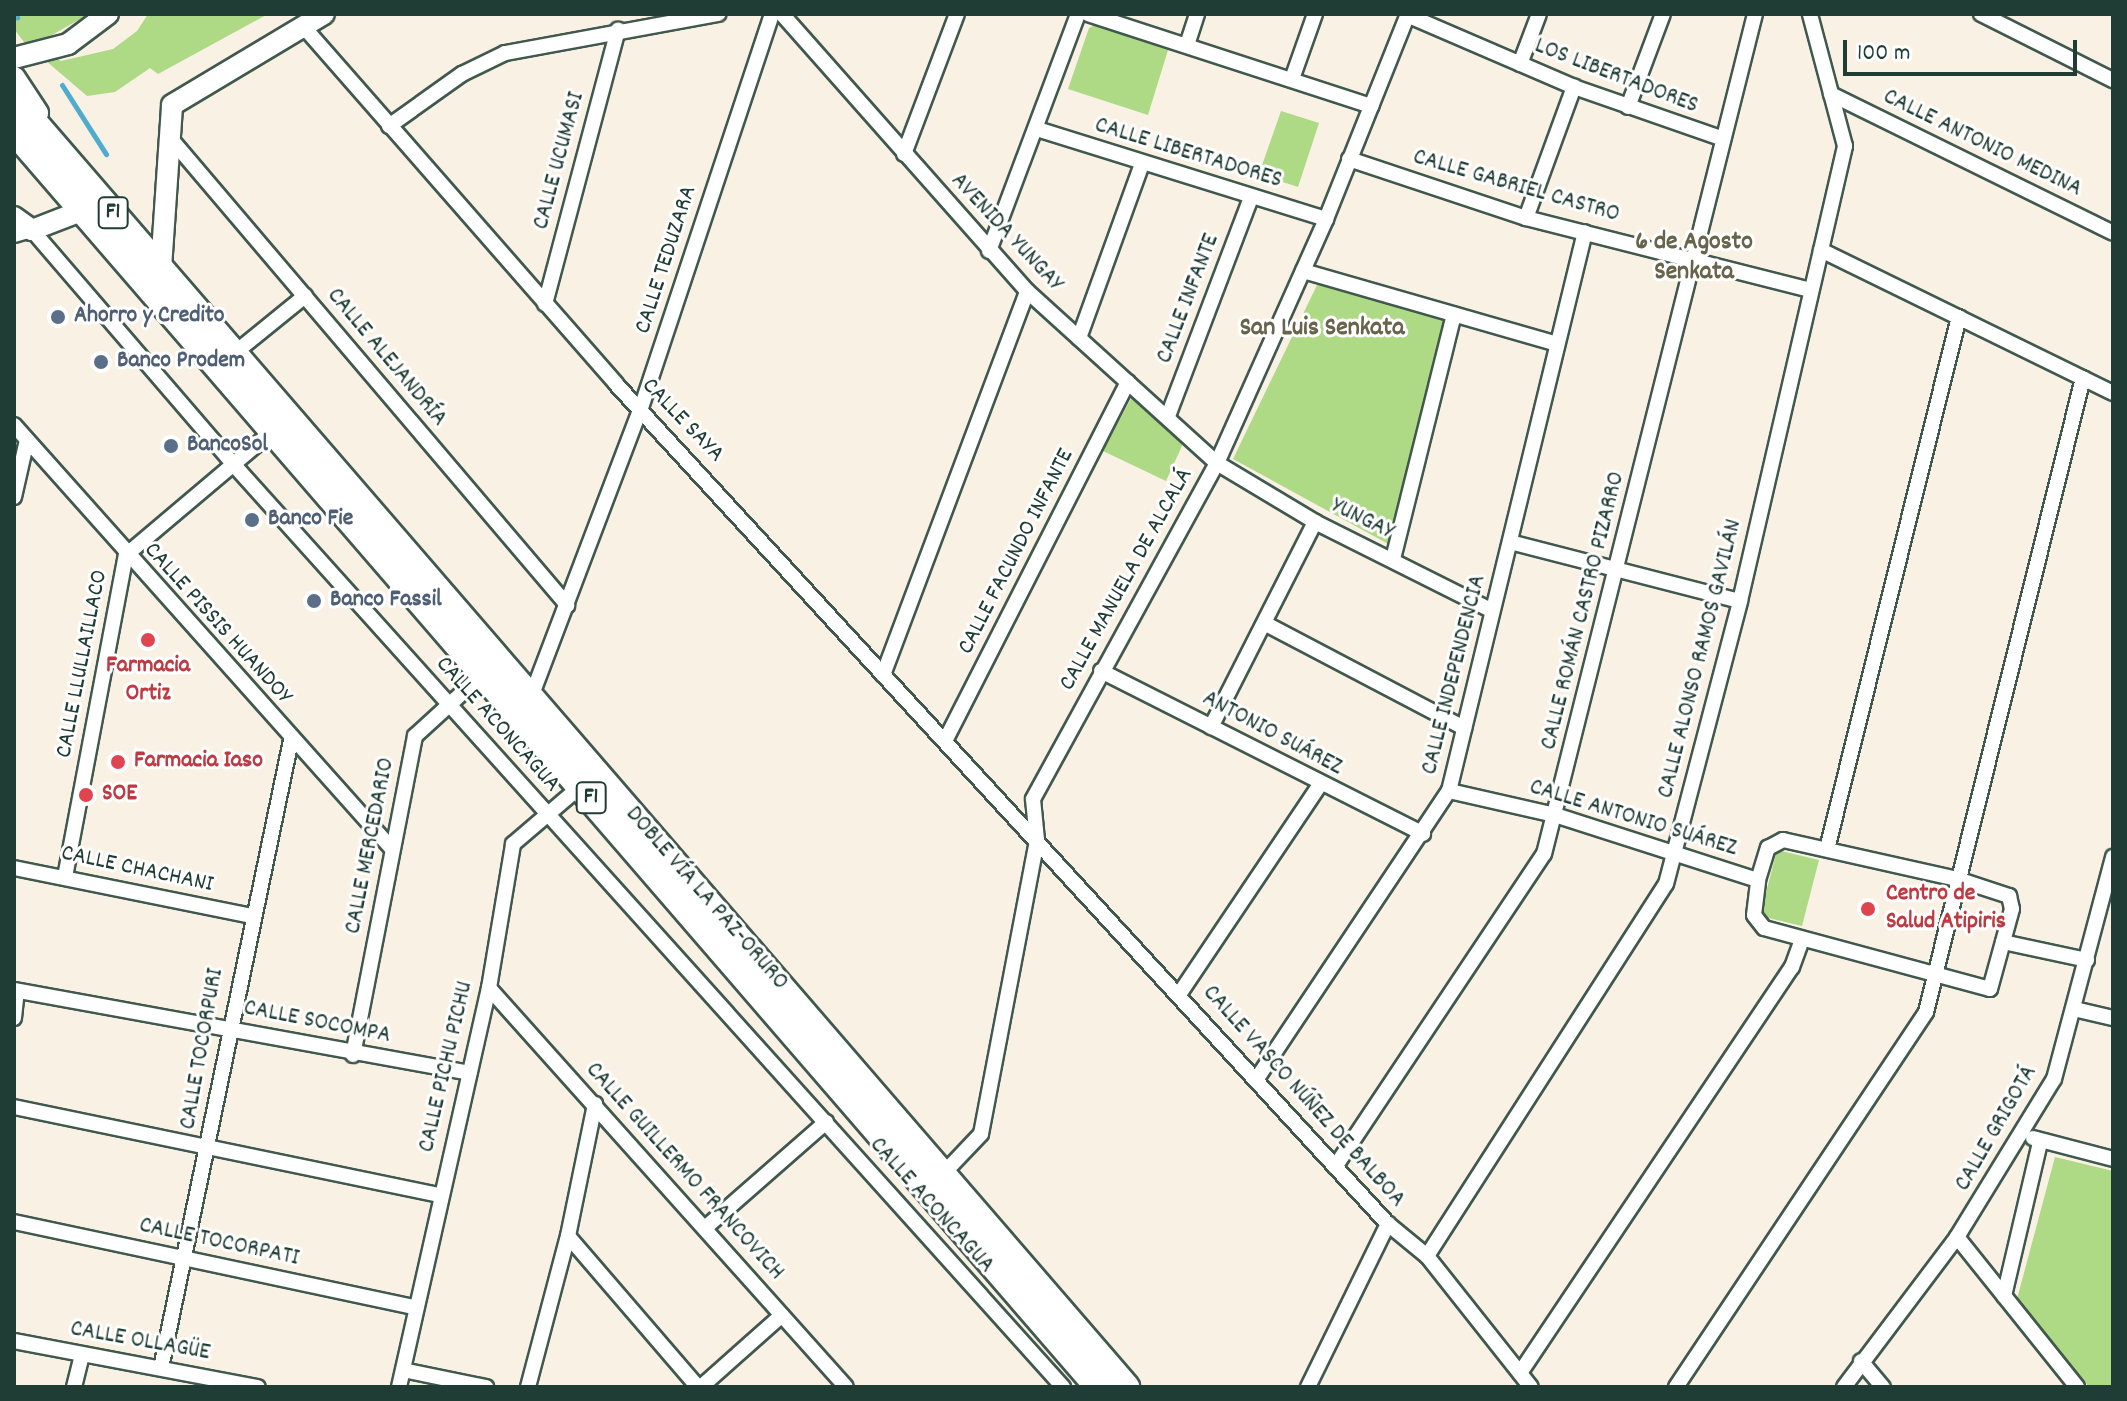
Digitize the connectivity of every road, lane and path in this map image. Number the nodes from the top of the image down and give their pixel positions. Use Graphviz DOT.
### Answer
graph roads {
  1 [pos="108,14"];
  2 [pos="324,14"];
  3 [pos="718,14"];
  4 [pos="772,14"];
  5 [pos="782,14"];
  6 [pos="957,14"];
  7 [pos="1078,14"];
  8 [pos="1088,14"];
  9 [pos="1197,14"];
  10 [pos="1315,14"];
  11 [pos="1408,14"];
  12 [pos="1539,14"];
  13 [pos="1663,14"];
  14 [pos="1755,14"];
  15 [pos="1810,14"];
  16 [pos="1981,14"];
  17 [pos="303,26"];
  18 [pos="618,30"];
  19 [pos="1187,45"];
  20 [pos="14,58"];
  21 [pos="1520,64"];
  22 [pos="14,78"];
  23 [pos="1292,79"];
  24 [pos="2113,80"];
  25 [pos="1574,87"];
  26 [pos="1831,94"];
  27 [pos="14,99"];
  28 [pos="1371,106"];
  29 [pos="1628,107"];
  30 [pos="389,126"];
  31 [pos="1037,129"];
  32 [pos="14,131"];
  33 [pos="171,139"];
  34 [pos="1723,139"];
  35 [pos="14,141"];
  36 [pos="904,154"];
  37 [pos="1349,159"];
  38 [pos="1142,164"];
  39 [pos="58,166"];
  40 [pos="1251,198"];
  41 [pos="81,211"];
  42 [pos="14,217"];
  43 [pos="1526,218"];
  44 [pos="1326,219"];
  45 [pos="23,232"];
  46 [pos="1585,232"];
  47 [pos="2113,233"];
  48 [pos="1821,250"];
  49 [pos="989,251"];
  50 [pos="1694,258"];
  51 [pos="161,268"];
  52 [pos="1303,271"];
  53 [pos="1810,290"];
  54 [pos="1027,291"];
  55 [pos="305,296"];
  56 [pos="545,304"];
  57 [pos="1454,314"];
  58 [pos="1959,317"];
  59 [pos="1079,338"];
  60 [pos="1557,344"];
  61 [pos="236,352"];
  62 [pos="2083,378"];
  63 [pos="1128,382"];
  64 [pos="2113,393"];
  65 [pos="641,408"];
  66 [pos="1168,416"];
  67 [pos="14,425"];
  68 [pos="274,430"];
  69 [pos="27,440"];
  70 [pos="1217,463"];
  71 [pos="234,465"];
  72 [pos="14,497"];
  73 [pos="1315,522"];
  74 [pos="1510,542"];
  75 [pos="126,555"];
  76 [pos="1393,559"];
  77 [pos="1618,569"];
  78 [pos="1740,601"];
  79 [pos="567,605"];
  80 [pos="1491,610"];
  81 [pos="1266,624"];
  82 [pos="1101,671"];
  83 [pos="483,674"];
  84 [pos="883,675"];
  85 [pos="531,697"];
  86 [pos="448,704"];
  87 [pos="1211,727"];
  88 [pos="1464,728"];
  89 [pos="291,740"];
  90 [pos="945,741"];
  91 [pos="1320,785"];
  92 [pos="581,786"];
  93 [pos="1449,791"];
  94 [pos="548,815"];
  95 [pos="1555,815"];
  96 [pos="1423,834"];
  97 [pos="1037,840"];
  98 [pos="392,849"];
  99 [pos="1827,849"];
  100 [pos="1675,851"];
  101 [pos="14,868"];
  102 [pos="2112,868"];
  103 [pos="65,877"];
  104 [pos="1957,879"];
  105 [pos="1758,880"];
  106 [pos="251,916"];
  107 [pos="1802,939"];
  108 [pos="2003,942"];
  109 [pos="2087,960"];
  110 [pos="1934,975"];
  111 [pos="489,988"];
  112 [pos="16,991"];
  113 [pos="1180,993"];
  114 [pos="2074,1009"];
  115 [pos="14,1018"];
  116 [pos="2113,1018"];
  117 [pos="228,1028"];
  118 [pos="353,1055"];
  119 [pos="469,1073"];
  120 [pos="1256,1080"];
  121 [pos="595,1104"];
  122 [pos="14,1107"];
  123 [pos="826,1122"];
  124 [pos="2025,1134"];
  125 [pos="2040,1143"];
  126 [pos="208,1148"];
  127 [pos="2113,1159"];
  128 [pos="1335,1167"];
  129 [pos="943,1174"];
  130 [pos="439,1195"];
  131 [pos="14,1222"];
  132 [pos="1388,1224"];
  133 [pos="705,1228"];
  134 [pos="568,1236"];
  135 [pos="1957,1237"];
  136 [pos="1427,1256"];
  137 [pos="183,1258"];
  138 [pos="2004,1296"];
  139 [pos="414,1307"];
  140 [pos="782,1315"];
  141 [pos="14,1341"];
  142 [pos="82,1355"];
  143 [pos="1861,1361"];
  144 [pos="161,1368"];
  145 [pos="403,1370"];
  146 [pos="1520,1373"];
  147 [pos="1117,1386"];
  148 [pos="74,1387"];
  149 [pos="258,1387"];
  150 [pos="399,1387"];
  151 [pos="486,1387"];
  152 [pos="528,1387"];
  153 [pos="700,1387"];
  154 [pos="846,1387"];
  155 [pos="1063,1387"];
  156 [pos="1308,1387"];
  157 [pos="1531,1387"];
  158 [pos="1676,1387"];
  159 [pos="1844,1387"];
  160 [pos="1883,1387"];
  161 [pos="2077,1387"];
  1 -- 20 [label="street"];
  2 -- 17 [label="street"];
  3 -- 18 [label="street"];
  4 -- 65 [label="street, CALLE TEDUZARA"];
  5 -- 36 [label="street, AVENIDA YUNGAY"];
  6 -- 36 [label="street"];
  7 -- 31 [label="street"];
  8 -- 19 [label="street"];
  9 -- 19 [label="street"];
  10 -- 23 [label="street"];
  11 -- 21 [label="street, LOS LIBERTADORES"];
  11 -- 28 [label="street, CALLE MANUELA DE ALCALÁ"];
  12 -- 21 [label="street"];
  13 -- 29 [label="street"];
  14 -- 34 [label="street, CALLE ROMÁN CASTRO PIZARRO"];
  15 -- 26 [label="street, CALLE ALONSO RAMOS GAVILÁN"];
  16 -- 24 [label="street"];
  17 -- 30 [label="street, CALLE SAYA"];
  17 -- 33 [label="street"];
  18 -- 30 [label="street"];
  18 -- 56 [label="street, CALLE UCUMASI"];
  19 -- 23 [label="street"];
  21 -- 25 [label="street, LOS LIBERTADORES"];
  22 -- 39 [label="main road"];
  23 -- 28 [label="street"];
  25 -- 29 [label="street, LOS LIBERTADORES"];
  25 -- 43 [label="street"];
  26 -- 47 [label="street, CALLE ANTONIO MEDINA"];
  26 -- 48 [label="street, CALLE ALONSO RAMOS GAVILÁN"];
  27 -- 39 [label="highway, F1"];
  28 -- 37 [label="street, CALLE MANUELA DE ALCALÁ"];
  29 -- 34 [label="street, LOS LIBERTADORES"];
  30 -- 56 [label="street, CALLE SAYA"];
  31 -- 38 [label="street, CALLE LIBERTADORES"];
  31 -- 49 [label="street"];
  32 -- 39 [label="highway, F1"];
  33 -- 51 [label="street"];
  33 -- 55 [label="street, CALLE ALEJANDRÍA"];
  34 -- 50 [label="street, CALLE ROMÁN CASTRO PIZARRO"];
  35 -- 39 [label="main road"];
  36 -- 49 [label="street, AVENIDA YUNGAY"];
  37 -- 43 [label="street, CALLE GABRIEL CASTRO"];
  37 -- 44 [label="street, CALLE MANUELA DE ALCALÁ"];
  38 -- 40 [label="street, CALLE LIBERTADORES"];
  38 -- 59 [label="street"];
  39 -- 41 [label="highway, DOBLE VÍA LA PAZ-ORURO / F1"];
  39 -- 51 [label="highway, DOBLE VÍA LA PAZ-ORURO / F1"];
  40 -- 44 [label="street, CALLE LIBERTADORES"];
  40 -- 66 [label="street, CALLE INFANTE"];
  41 -- 45 [label="street"];
  41 -- 68 [label="highway, DOBLE VÍA LA PAZ-ORURO / F1"];
  42 -- 45 [label="street"];
  43 -- 46 [label="street, CALLE GABRIEL CASTRO"];
  44 -- 52 [label="street, CALLE MANUELA DE ALCALÁ"];
  45 -- 71 [label="street, CALLE ACONCAGUA"];
  46 -- 50 [label="street, CALLE GABRIEL CASTRO"];
  46 -- 60 [label="street, CALLE INDEPENDENCIA"];
  48 -- 53 [label="street, CALLE ALONSO RAMOS GAVILÁN"];
  48 -- 58 [label="street"];
  49 -- 54 [label="street, AVENIDA YUNGAY"];
  50 -- 53 [label="street, CALLE GABRIEL CASTRO"];
  50 -- 77 [label="street, CALLE ROMÁN CASTRO PIZARRO"];
  51 -- 61 [label="highway, DOBLE VÍA LA PAZ-ORURO / F1"];
  52 -- 57 [label="street"];
  52 -- 70 [label="street, CALLE MANUELA DE ALCALÁ"];
  53 -- 78 [label="street, CALLE ALONSO RAMOS GAVILÁN"];
  54 -- 59 [label="street, AVENIDA YUNGAY"];
  54 -- 84 [label="street"];
  55 -- 61 [label="street"];
  55 -- 79 [label="street, CALLE ALEJANDRÍA"];
  56 -- 65 [label="street, CALLE SAYA"];
  57 -- 60 [label="street"];
  57 -- 76 [label="street"];
  58 -- 62 [label="street"];
  58 -- 99 [label="street"];
  59 -- 63 [label="street, AVENIDA YUNGAY"];
  60 -- 74 [label="street, CALLE INDEPENDENCIA"];
  61 -- 85 [label="highway, DOBLE VÍA LA PAZ-ORURO / F1"];
  62 -- 64 [label="street"];
  62 -- 104 [label="street"];
  63 -- 66 [label="street, AVENIDA YUNGAY"];
  63 -- 90 [label="street, CALLE FACUNDO INFANTE"];
  65 -- 79 [label="street, CALLE TEDUZARA"];
  65 -- 84 [label="street, CALLE SAYA"];
  66 -- 70 [label="street, AVENIDA YUNGAY"];
  67 -- 69 [label="street, CALLE PISSIS HUANDOY"];
  68 -- 71 [label="street, CALLE LLULLAILLACO"];
  68 -- 83 [label="highway, DOBLE VÍA LA PAZ-ORURO / F1"];
  69 -- 72 [label="street"];
  69 -- 75 [label="street, CALLE PISSIS HUANDOY"];
  70 -- 73 [label="street, YUNGAY"];
  70 -- 82 [label="street, CALLE MANUELA DE ALCALÁ"];
  71 -- 75 [label="street, CALLE LLULLAILLACO"];
  71 -- 86 [label="street, CALLE ACONCAGUA"];
  73 -- 76 [label="street, YUNGAY"];
  73 -- 81 [label="street"];
  74 -- 77 [label="street"];
  74 -- 80 [label="street, CALLE INDEPENDENCIA"];
  75 -- 89 [label="street, CALLE PISSIS HUANDOY"];
  75 -- 103 [label="street, CALLE LLULLAILLACO"];
  76 -- 80 [label="street, YUNGAY"];
  77 -- 78 [label="street"];
  77 -- 95 [label="street, CALLE ROMÁN CASTRO PIZARRO"];
  78 -- 100 [label="street, CALLE ALONSO RAMOS GAVILÁN"];
  79 -- 85 [label="street, CALLE TEDUZARA"];
  80 -- 88 [label="street, CALLE INDEPENDENCIA"];
  81 -- 87 [label="street"];
  81 -- 88 [label="street"];
  82 -- 87 [label="street, ANTONIO SUÁREZ"];
  82 -- 97 [label="street, CALLE MANUELA DE ALCALÁ"];
  83 -- 86 [label="street, CALLE MERCEDARIO"];
  83 -- 92 [label="highway, DOBLE VÍA LA PAZ-ORURO / F1"];
  84 -- 90 [label="street, CALLE SAYA"];
  85 -- 129 [label="highway, DOBLE VÍA LA PAZ-ORURO / F1"];
  86 -- 94 [label="street, CALLE ACONCAGUA"];
  86 -- 98 [label="street, CALLE MERCEDARIO"];
  87 -- 91 [label="street, ANTONIO SUÁREZ"];
  88 -- 93 [label="street, CALLE INDEPENDENCIA"];
  89 -- 98 [label="street, CALLE PISSIS HUANDOY"];
  89 -- 106 [label="street, CALLE TOCORPURI"];
  90 -- 97 [label="street, CALLE SAYA"];
  91 -- 96 [label="street, ANTONIO SUÁREZ"];
  91 -- 113 [label="street"];
  92 -- 94 [label="street, CALLE PICHU PICHU"];
  92 -- 147 [label="highway, DOBLE VÍA LA PAZ-ORURO / F1"];
  93 -- 95 [label="street, CALLE ANTONIO SUÁREZ"];
  93 -- 96 [label="street, CALLE INDEPENDENCIA"];
  94 -- 111 [label="street, CALLE PICHU PICHU"];
  94 -- 123 [label="street, CALLE ACONCAGUA"];
  95 -- 100 [label="street, CALLE ANTONIO SUÁREZ"];
  95 -- 128 [label="street, CALLE ROMÁN CASTRO PIZARRO"];
  96 -- 120 [label="street, CALLE INDEPENDENCIA"];
  97 -- 113 [label="street, CALLE VASCO NÚÑEZ DE BALBOA"];
  97 -- 129 [label="street, CALLE MANUELA DE ALCALÁ"];
  98 -- 118 [label="street, CALLE MERCEDARIO"];
  99 -- 104 [label="street"];
  99 -- 105 [label="street"];
  100 -- 105 [label="street, CALLE ANTONIO SUÁREZ"];
  100 -- 136 [label="street, CALLE ALONSO RAMOS GAVILÁN"];
  101 -- 103 [label="street, CALLE CHACHANI"];
  102 -- 109 [label="street, CALLE GRIGOTÁ"];
  103 -- 106 [label="street, CALLE CHACHANI"];
  104 -- 108 [label="street"];
  104 -- 110 [label="street"];
  105 -- 107 [label="street, CALLE ANTONIO SUÁREZ"];
  106 -- 117 [label="street, CALLE TOCORPURI"];
  107 -- 110 [label="street, CALLE ANTONIO SUÁREZ"];
  107 -- 146 [label="street"];
  108 -- 109 [label="street"];
  108 -- 110 [label="street, CALLE ANTONIO SUÁREZ"];
  109 -- 114 [label="street, CALLE GRIGOTÁ"];
  110 -- 158 [label="street"];
  111 -- 119 [label="street, CALLE PICHU PICHU"];
  111 -- 121 [label="street, CALLE GUILLERMO FRANCOVICH"];
  112 -- 115 [label="street"];
  112 -- 117 [label="street, CALLE SOCOMPA"];
  113 -- 120 [label="street, CALLE VASCO NÚÑEZ DE BALBOA"];
  114 -- 116 [label="street"];
  114 -- 124 [label="street, CALLE GRIGOTÁ"];
  117 -- 118 [label="street, CALLE SOCOMPA"];
  117 -- 126 [label="street, CALLE TOCORPURI"];
  118 -- 119 [label="street, CALLE SOCOMPA"];
  119 -- 130 [label="street, CALLE PICHU PICHU"];
  120 -- 128 [label="street, CALLE VASCO NÚÑEZ DE BALBOA"];
  121 -- 133 [label="street, CALLE GUILLERMO FRANCOVICH"];
  121 -- 134 [label="street"];
  122 -- 126 [label="street"];
  123 -- 133 [label="street"];
  123 -- 155 [label="street, CALLE ACONCAGUA"];
  124 -- 125 [label="street"];
  124 -- 135 [label="street, CALLE GRIGOTÁ"];
  125 -- 127 [label="street"];
  125 -- 138 [label="street"];
  126 -- 130 [label="street"];
  126 -- 137 [label="street, CALLE TOCORPURI"];
  128 -- 132 [label="street, CALLE VASCO NÚÑEZ DE BALBOA"];
  129 -- 147 [label="highway, DOBLE VÍA LA PAZ-ORURO / F1"];
  130 -- 139 [label="street, CALLE PICHU PICHU"];
  131 -- 137 [label="street, CALLE TOCORPATI"];
  132 -- 136 [label="street, CALLE VASCO NÚÑEZ DE BALBOA"];
  132 -- 156 [label="street"];
  133 -- 140 [label="street, CALLE GUILLERMO FRANCOVICH"];
  134 -- 152 [label="street"];
  134 -- 153 [label="street"];
  135 -- 138 [label="street"];
  135 -- 143 [label="street, CALLE GRIGOTÁ"];
  136 -- 146 [label="street, CALLE VASCO NÚÑEZ DE BALBOA"];
  137 -- 139 [label="street, CALLE TOCORPATI"];
  137 -- 144 [label="street, CALLE TOCORPURI"];
  138 -- 161 [label="street"];
  139 -- 145 [label="street, CALLE PICHU PICHU"];
  140 -- 153 [label="street"];
  140 -- 154 [label="street, CALLE GUILLERMO FRANCOVICH"];
  141 -- 142 [label="street, CALLE OLLAGÜE"];
  142 -- 144 [label="street, CALLE OLLAGÜE"];
  142 -- 148 [label="street"];
  143 -- 159 [label="street, CALLE GRIGOTÁ"];
  143 -- 160 [label="street"];
  144 -- 149 [label="street, CALLE OLLAGÜE"];
  145 -- 150 [label="street, CALLE PICHU PICHU"];
  145 -- 151 [label="street"];
  146 -- 157 [label="street, CALLE VASCO NÚÑEZ DE BALBOA"];
}
